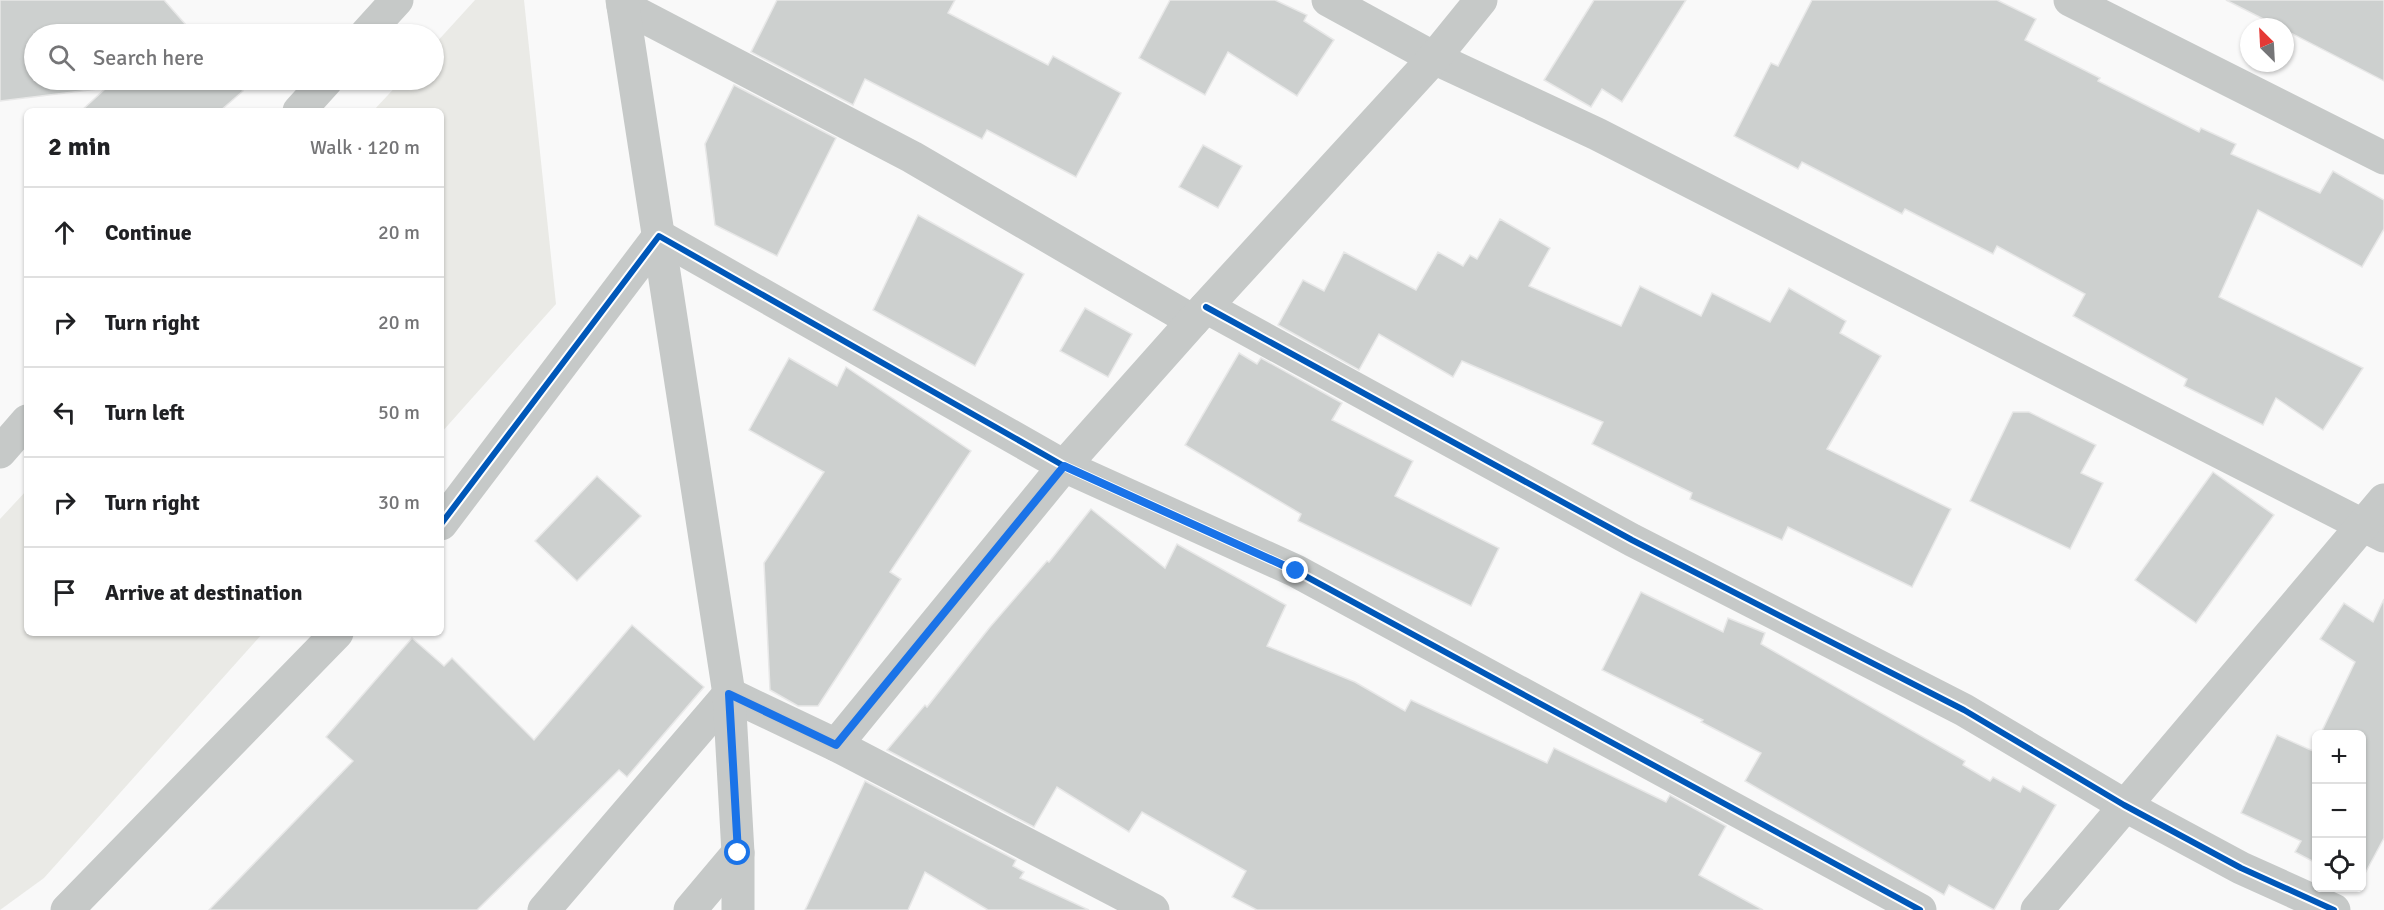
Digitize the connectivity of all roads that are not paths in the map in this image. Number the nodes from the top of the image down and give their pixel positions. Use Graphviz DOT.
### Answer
graph roads {
  1 [pos="397,0"];
  2 [pos="1328,0"];
  3 [pos="1481,0"];
  4 [pos="2070,0"];
  5 [pos="622,3"];
  6 [pos="375,24"];
  7 [pos="1434,58"];
  8 [pos="318,90"];
  9 [pos="302,108"];
  10 [pos="2384,158"];
  11 [pos="658,236"];
  12 [pos="1200,314"];
  13 [pos="24,424"];
  14 [pos="1,445"];
  15 [pos="1064,466"];
  16 [pos="2384,500"];
  17 [pos="444,520"];
  18 [pos="2373,530"];
  19 [pos="335,636"];
  20 [pos="729,694"];
  21 [pos="836,745"];
  22 [pos="2124,805"];
  23 [pos="738,853"];
  24 [pos="67,910"];
  25 [pos="544,910"];
  26 [pos="690,910"];
  27 [pos="738,910"];
  28 [pos="1153,910"];
  29 [pos="1920,910"];
  30 [pos="2037,910"];
  31 [pos="2334,910"];
  1 -- 6 [label="street"];
  2 -- 7 [label="street"];
  3 -- 7 [label="street"];
  4 -- 10 [label="street"];
  5 -- 11 [label="street"];
  5 -- 12 [label="street"];
  7 -- 12 [label="street"];
  7 -- 18 [label="street"];
  8 -- 9 [label="street"];
  11 -- 15 [label="street"];
  11 -- 17 [label="street"];
  11 -- 20 [label="street"];
  12 -- 15 [label="street"];
  12 -- 22 [label="street"];
  13 -- 14 [label="street"];
  15 -- 21 [label="street"];
  15 -- 29 [label="street"];
  16 -- 18 [label="street"];
  18 -- 22 [label="street"];
  19 -- 24 [label="street"];
  20 -- 21 [label="street"];
  20 -- 23 [label="street"];
  20 -- 25 [label="street"];
  21 -- 28 [label="street"];
  22 -- 30 [label="street"];
  22 -- 31 [label="street"];
  23 -- 26 [label="street"];
  23 -- 27 [label="street"];
}
